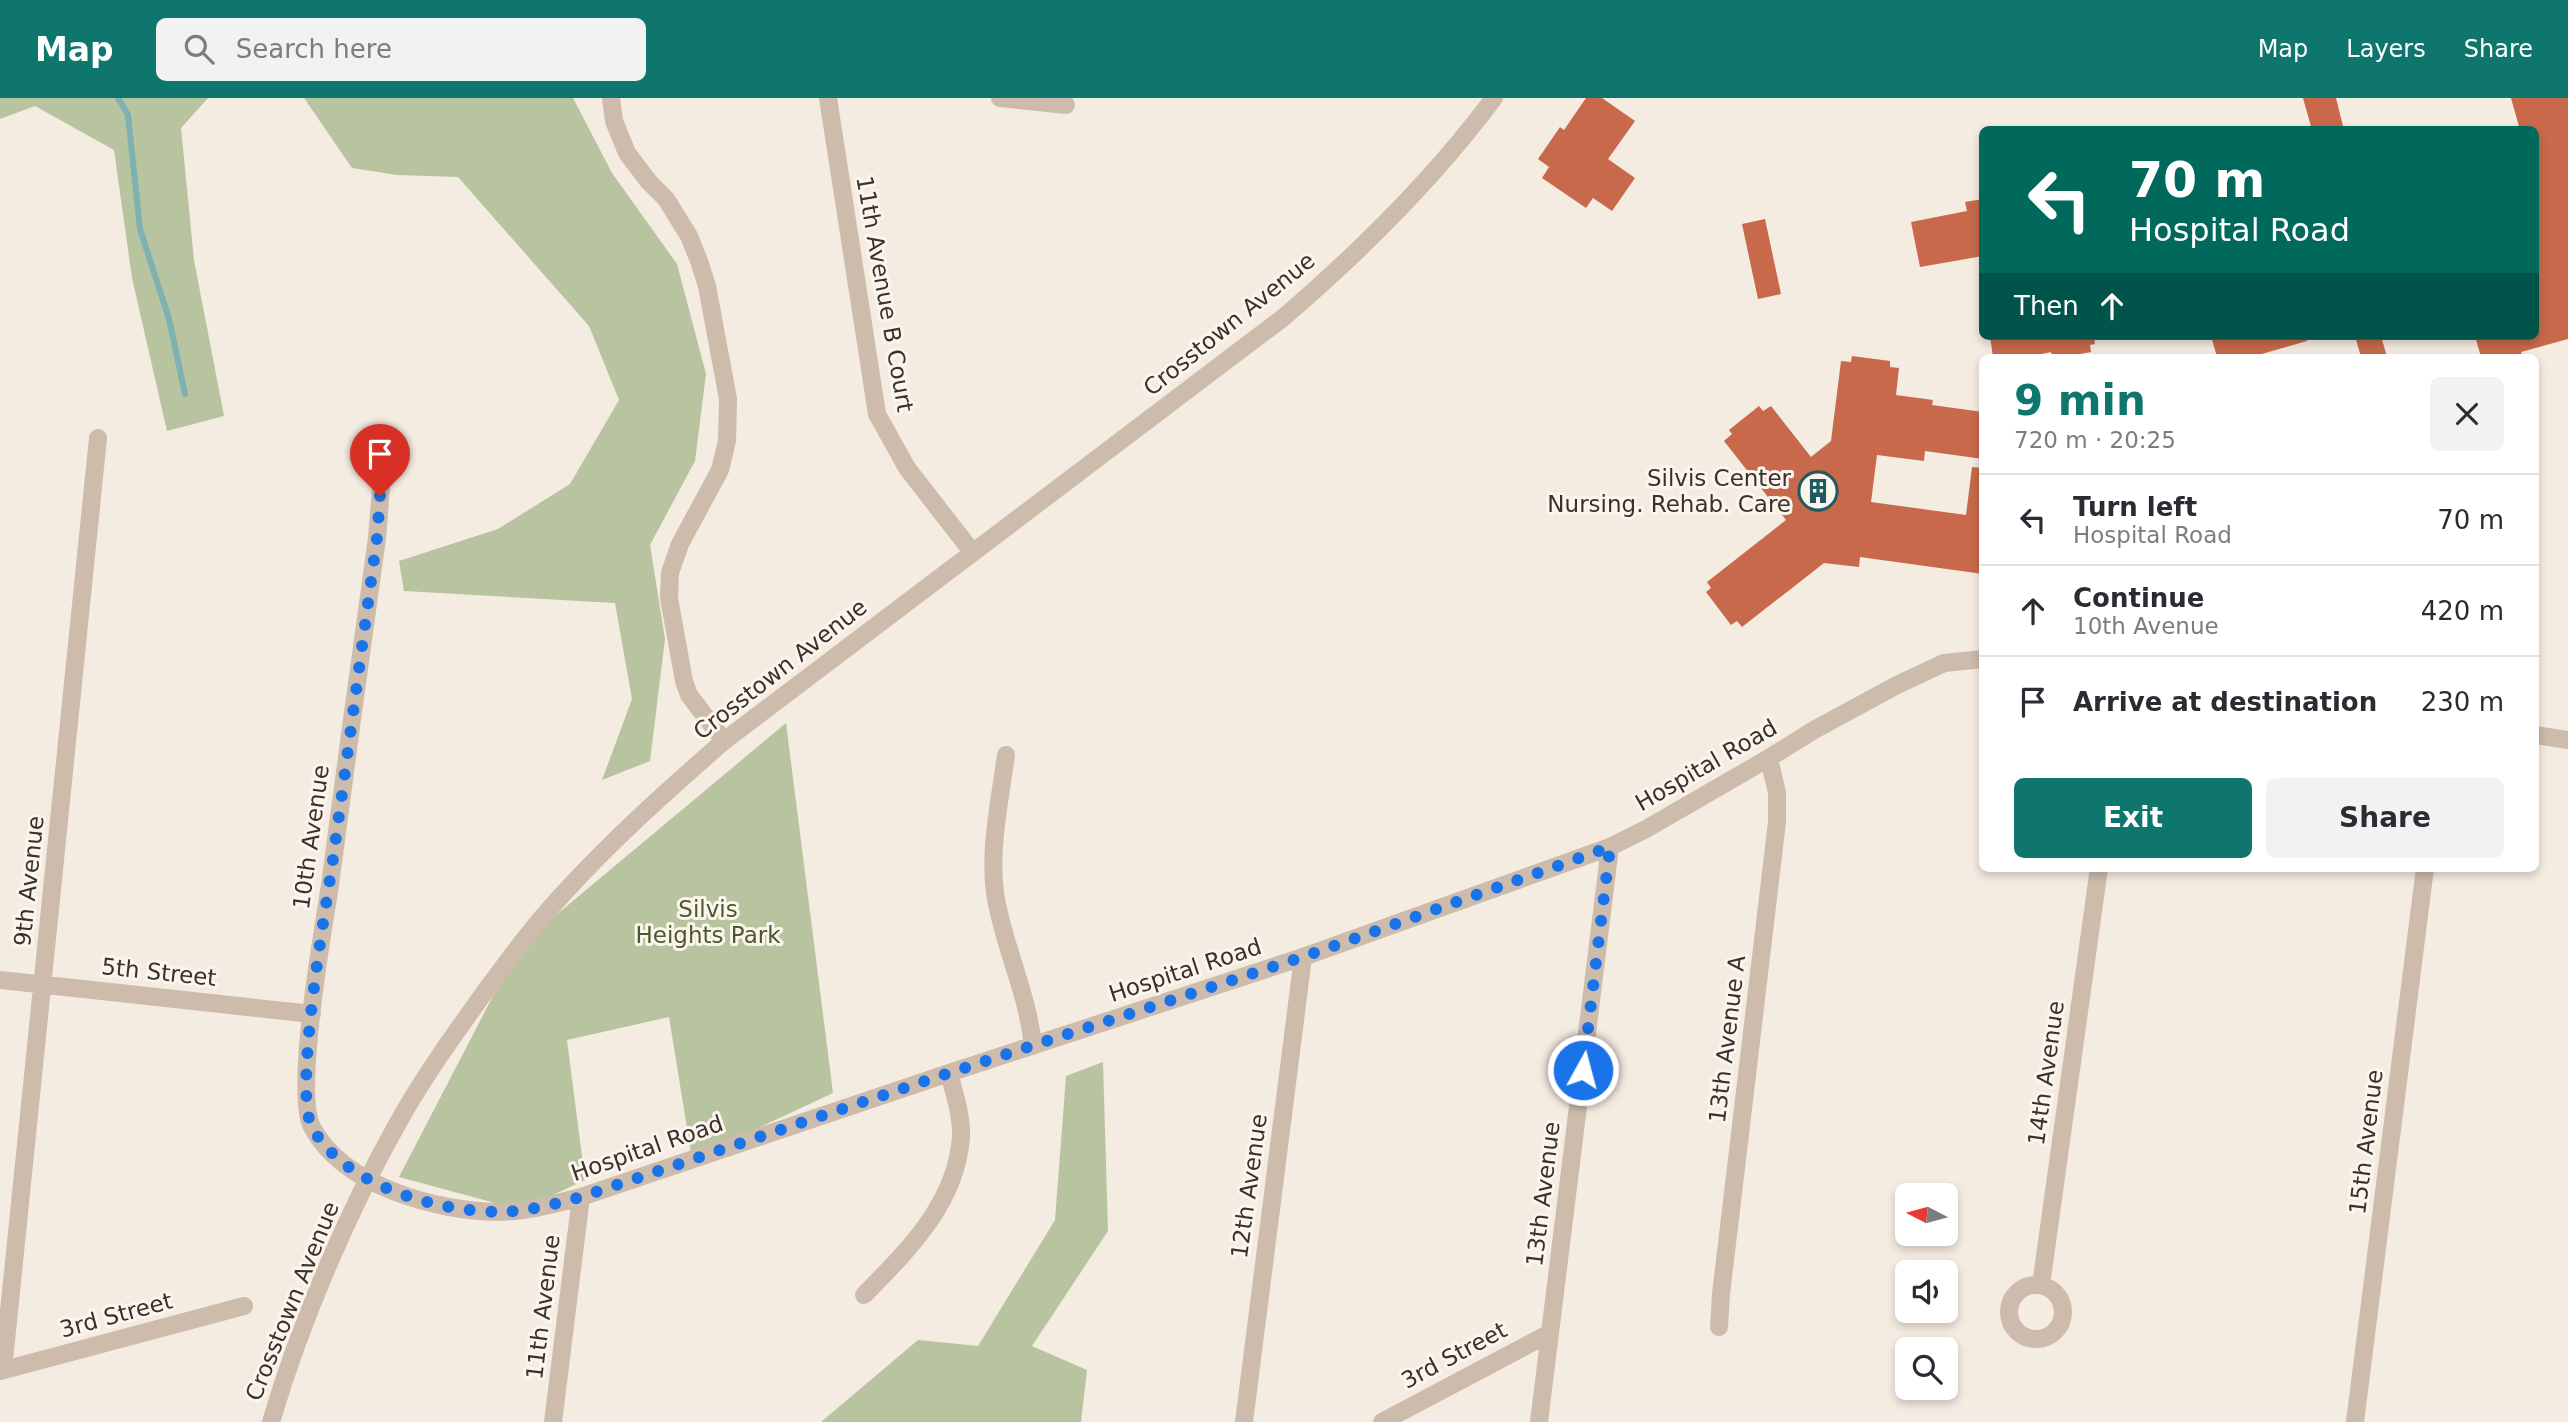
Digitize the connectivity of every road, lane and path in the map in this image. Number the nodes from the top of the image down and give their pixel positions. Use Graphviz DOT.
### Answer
graph roads {
  1 [pos="611,98"];
  2 [pos="828,98"];
  3 [pos="1000,98"];
  4 [pos="1494,98"];
  5 [pos="1066,105"];
  6 [pos="98,438"];
  7 [pos="382,475"];
  8 [pos="974,553"];
  9 [pos="1979,659"];
  10 [pos="2539,735"];
  11 [pos="2568,740"];
  12 [pos="724,741"];
  13 [pos="1006,755"];
  14 [pos="1769,758"];
  15 [pos="1610,847"];
  16 [pos="2098,872"];
  17 [pos="2424,872"];
  18 [pos="1303,957"];
  19 [pos="0,980"];
  20 [pos="43,984"];
  21 [pos="312,1014"];
  22 [pos="1033,1046"];
  23 [pos="949,1073"];
  24 [pos="369,1179"];
  25 [pos="581,1197"];
  26 [pos="2041,1285"];
  27 [pos="864,1295"];
  28 [pos="244,1306"];
  29 [pos="1719,1327"];
  30 [pos="1550,1333"];
  31 [pos="2,1370"];
  32 [pos="271,1422"];
  33 [pos="553,1422"];
  34 [pos="1244,1422"];
  35 [pos="1382,1422"];
  36 [pos="1539,1422"];
  37 [pos="2355,1422"];
  1 -- 12 [label="street"];
  2 -- 8 [label="street, 11th Avenue B Court"];
  3 -- 5 [label="street"];
  4 -- 8 [label="street, Crosstown Avenue"];
  6 -- 20 [label="street, 9th Avenue"];
  7 -- 21 [label="street, 10th Avenue"];
  8 -- 12 [label="street, Crosstown Avenue"];
  9 -- 14 [label="street, Hospital Road"];
  10 -- 11 [label="street"];
  12 -- 24 [label="street, Crosstown Avenue"];
  13 -- 22 [label="street"];
  14 -- 15 [label="street, Hospital Road"];
  14 -- 29 [label="street, 13th Avenue A"];
  15 -- 18 [label="street, Hospital Road"];
  15 -- 30 [label="street, 13th Avenue"];
  16 -- 26 [label="street, 14th Avenue"];
  17 -- 37 [label="street, 15th Avenue"];
  18 -- 22 [label="street, Hospital Road"];
  18 -- 34 [label="street, 12th Avenue"];
  19 -- 20 [label="street, 5th Street"];
  20 -- 21 [label="street, 5th Street"];
  20 -- 31 [label="street, 9th Avenue"];
  21 -- 24 [label="street, 10th Avenue"];
  22 -- 23 [label="street, Hospital Road"];
  23 -- 25 [label="street, Hospital Road"];
  23 -- 27 [label="street"];
  24 -- 25 [label="street, Hospital Road"];
  24 -- 32 [label="street, Crosstown Avenue"];
  25 -- 33 [label="street, 11th Avenue"];
  28 -- 31 [label="street, 3rd Street"];
  30 -- 35 [label="street, 3rd Street"];
  30 -- 36 [label="street, 13th Avenue"];
}
